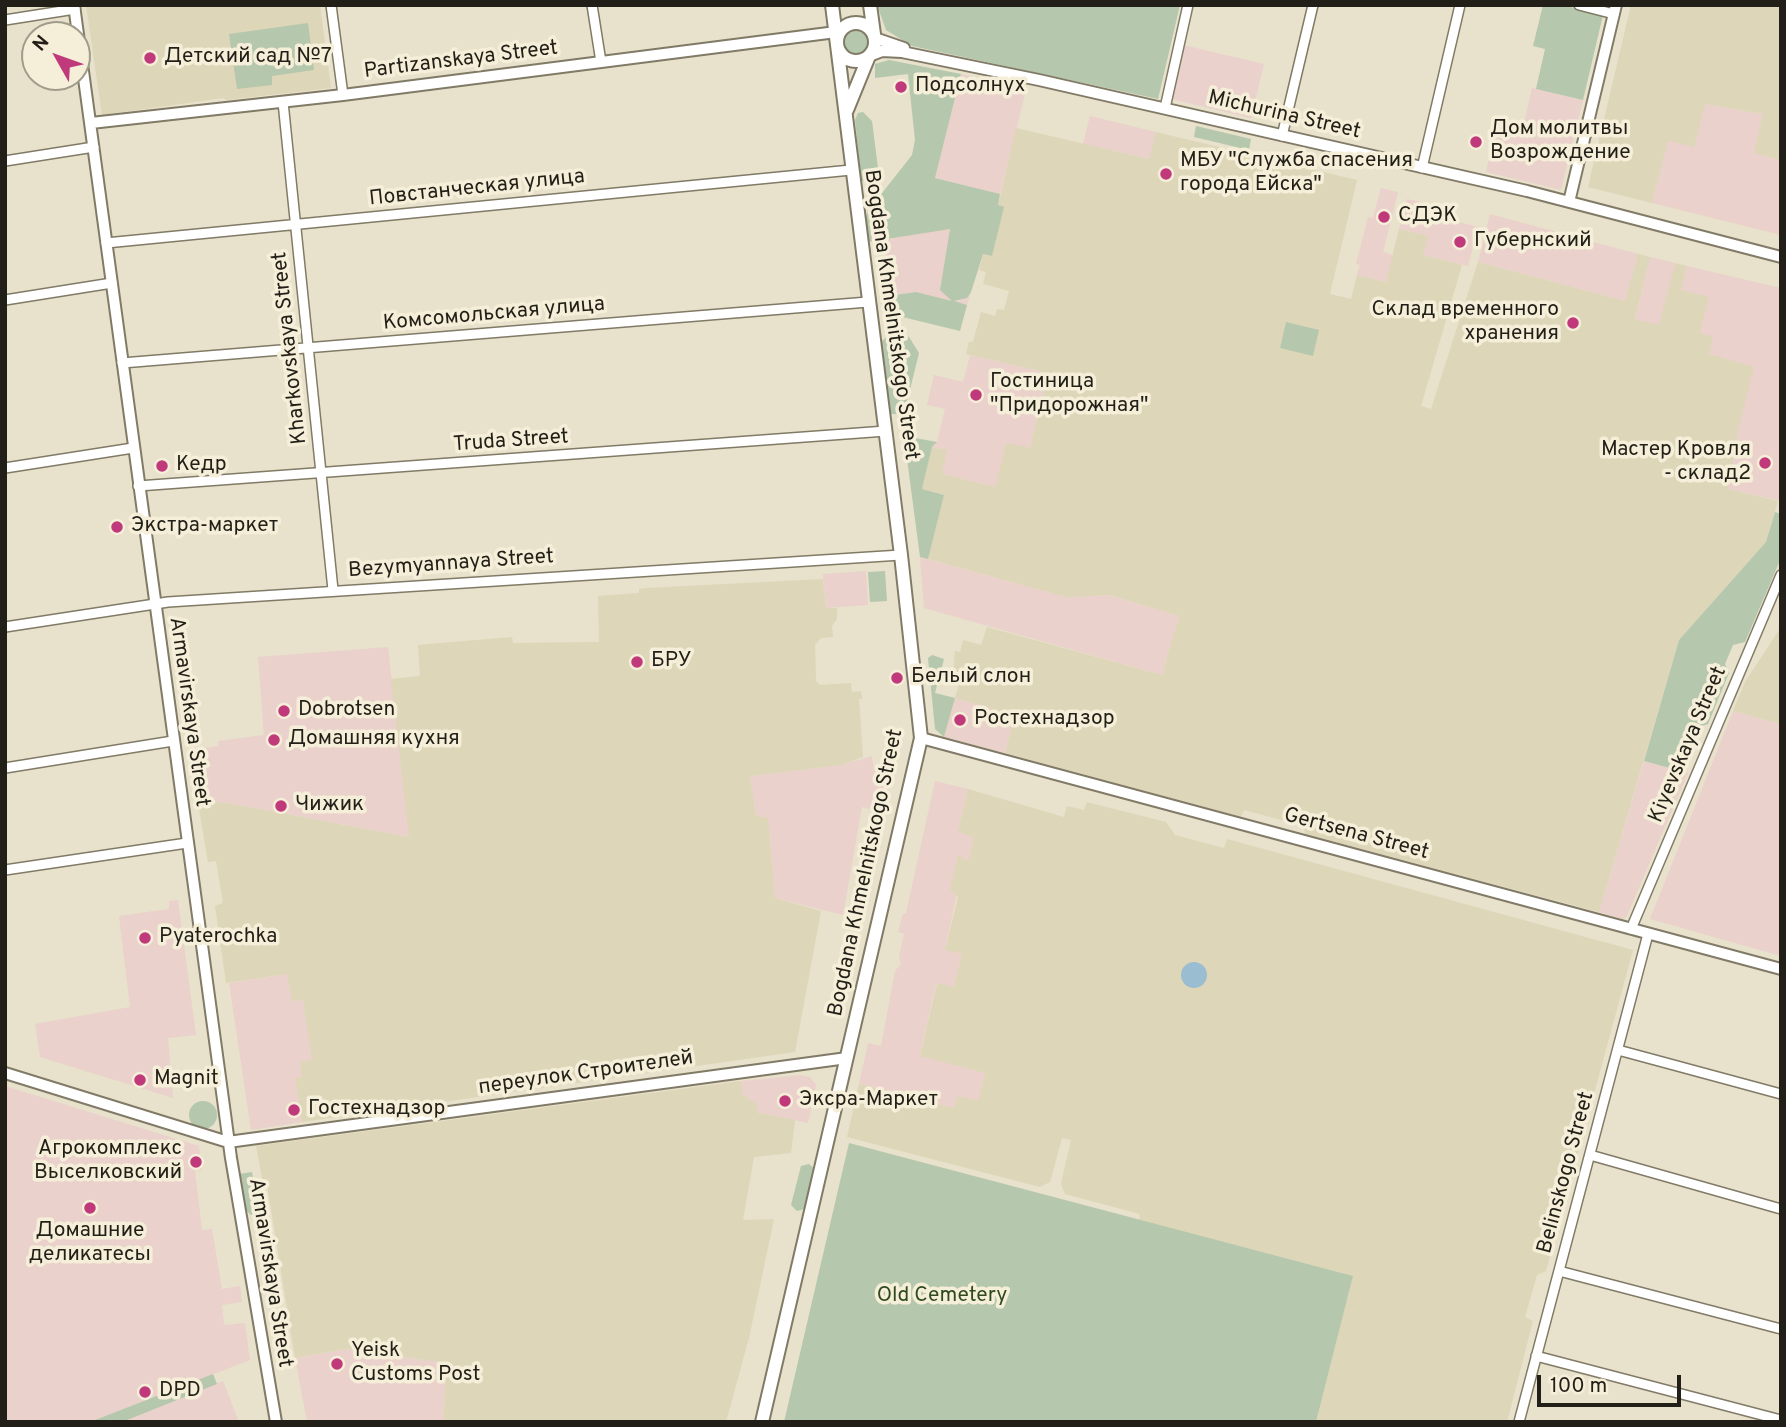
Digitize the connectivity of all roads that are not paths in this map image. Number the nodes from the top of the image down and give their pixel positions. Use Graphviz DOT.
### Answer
graph roads {
  1 [pos="331,5"];
  2 [pos="592,5"];
  3 [pos="832,5"];
  4 [pos="870,5"];
  5 [pos="1188,5"];
  6 [pos="1313,5"];
  7 [pos="1460,5"];
  8 [pos="1579,5"];
  9 [pos="74,7"];
  10 [pos="1615,10"];
  11 [pos="5,20"];
  12 [pos="836,38"];
  13 [pos="875,38"];
  14 [pos="869,56"];
  15 [pos="940,59"];
  16 [pos="600,62"];
  17 [pos="343,95"];
  18 [pos="283,102"];
  19 [pos="1165,108"];
  20 [pos="845,117"];
  21 [pos="91,123"];
  22 [pos="1282,136"];
  23 [pos="94,147"];
  24 [pos="5,161"];
  25 [pos="1422,168"];
  26 [pos="851,170"];
  27 [pos="1569,202"];
  28 [pos="296,225"];
  29 [pos="106,243"];
  30 [pos="1781,257"];
  31 [pos="112,283"];
  32 [pos="5,300"];
  33 [pos="868,302"];
  34 [pos="308,348"];
  35 [pos="122,363"];
  36 [pos="886,431"];
  37 [pos="134,448"];
  38 [pos="5,468"];
  39 [pos="321,472"];
  40 [pos="138,486"];
  41 [pos="901,555"];
  42 [pos="1781,575"];
  43 [pos="333,590"];
  44 [pos="154,604"];
  45 [pos="5,627"];
  46 [pos="920,738"];
  47 [pos="173,740"];
  48 [pos="5,768"];
  49 [pos="187,843"];
  50 [pos="5,870"];
  51 [pos="1631,929"];
  52 [pos="1648,934"];
  53 [pos="1781,969"];
  54 [pos="1618,1050"];
  55 [pos="847,1058"];
  56 [pos="5,1073"];
  57 [pos="1781,1094"];
  58 [pos="228,1142"];
  59 [pos="1590,1154"];
  60 [pos="1781,1209"];
  61 [pos="1559,1271"];
  62 [pos="1781,1329"];
  63 [pos="1536,1356"];
  64 [pos="1781,1420"];
  65 [pos="276,1422"];
  66 [pos="762,1422"];
  67 [pos="1519,1422"];
  1 -- 17 [label="street"];
  2 -- 16 [label="street"];
  3 -- 12 [label="main road, Bogdana Khmelnitskogo Street"];
  4 -- 13 [label="main road"];
  5 -- 19 [label="street"];
  6 -- 22 [label="street"];
  7 -- 25 [label="street"];
  8 -- 10 [label="street"];
  9 -- 11 [label="street"];
  9 -- 21 [label="street, Armavirskaya Street"];
  10 -- 27 [label="street"];
  12 -- 13 [label="main road"];
  12 -- 14 [label="main road"];
  12 -- 16 [label="street, Partizanskaya Street"];
  12 -- 20 [label="main road, Bogdana Khmelnitskogo Street"];
  13 -- 14 [label="main road"];
  13 -- 15 [label="street, Michurina Street"];
  14 -- 15 [label="street, Michurina Street"];
  14 -- 20 [label="main road, Bogdana Khmelnitskogo Street"];
  15 -- 19 [label="street, Michurina Street"];
  16 -- 17 [label="street, Partizanskaya Street"];
  17 -- 18 [label="street, Partizanskaya Street"];
  18 -- 21 [label="street, Partizanskaya Street"];
  18 -- 28 [label="street, Kharkovskaya Street"];
  19 -- 22 [label="street, Michurina Street"];
  20 -- 26 [label="main road, Bogdana Khmelnitskogo Street"];
  21 -- 23 [label="street, Armavirskaya Street"];
  22 -- 25 [label="street, Michurina Street"];
  23 -- 24 [label="street"];
  23 -- 29 [label="street, Armavirskaya Street"];
  25 -- 27 [label="street, Michurina Street"];
  26 -- 28 [label="street, Повстанческая улица"];
  26 -- 33 [label="main road, Bogdana Khmelnitskogo Street"];
  27 -- 30 [label="street, Michurina Street"];
  28 -- 29 [label="street, Повстанческая улица"];
  28 -- 34 [label="street, Kharkovskaya Street"];
  29 -- 31 [label="street, Armavirskaya Street"];
  31 -- 32 [label="street"];
  31 -- 35 [label="street, Armavirskaya Street"];
  33 -- 34 [label="street, Комсомольская улица"];
  33 -- 36 [label="main road, Bogdana Khmelnitskogo Street"];
  34 -- 35 [label="street, Комсомольская улица"];
  34 -- 39 [label="street, Kharkovskaya Street"];
  35 -- 37 [label="street, Armavirskaya Street"];
  36 -- 39 [label="street, Truda Street"];
  36 -- 41 [label="main road, Bogdana Khmelnitskogo Street"];
  37 -- 38 [label="street"];
  37 -- 40 [label="street, Armavirskaya Street"];
  39 -- 40 [label="street, Truda Street"];
  39 -- 43 [label="street, Kharkovskaya Street"];
  40 -- 44 [label="street, Armavirskaya Street"];
  41 -- 43 [label="street, Bezymyannaya Street"];
  41 -- 46 [label="main road, Bogdana Khmelnitskogo Street"];
  42 -- 51 [label="street, Kiyevskaya Street"];
  43 -- 44 [label="street, Bezymyannaya Street"];
  44 -- 45 [label="street, Bezymyannaya Street"];
  44 -- 47 [label="street, Armavirskaya Street"];
  46 -- 51 [label="street, Gertsena Street"];
  46 -- 55 [label="main road, Bogdana Khmelnitskogo Street"];
  47 -- 48 [label="street"];
  47 -- 49 [label="street, Armavirskaya Street"];
  49 -- 50 [label="street"];
  49 -- 58 [label="street, Armavirskaya Street"];
  51 -- 52 [label="street, Gertsena Street"];
  52 -- 53 [label="street, Gertsena Street"];
  52 -- 54 [label="street, Belinskogo Street"];
  54 -- 57 [label="street"];
  54 -- 59 [label="street, Belinskogo Street"];
  55 -- 58 [label="street, переулок Строителей"];
  55 -- 66 [label="main road, Bogdana Khmelnitskogo Street"];
  56 -- 58 [label="street, переулок Строителей"];
  58 -- 65 [label="street, Armavirskaya Street"];
  59 -- 60 [label="street"];
  59 -- 61 [label="street, Belinskogo Street"];
  61 -- 62 [label="street"];
  61 -- 63 [label="street, Belinskogo Street"];
  63 -- 64 [label="street"];
  63 -- 67 [label="street, Belinskogo Street"];
}
